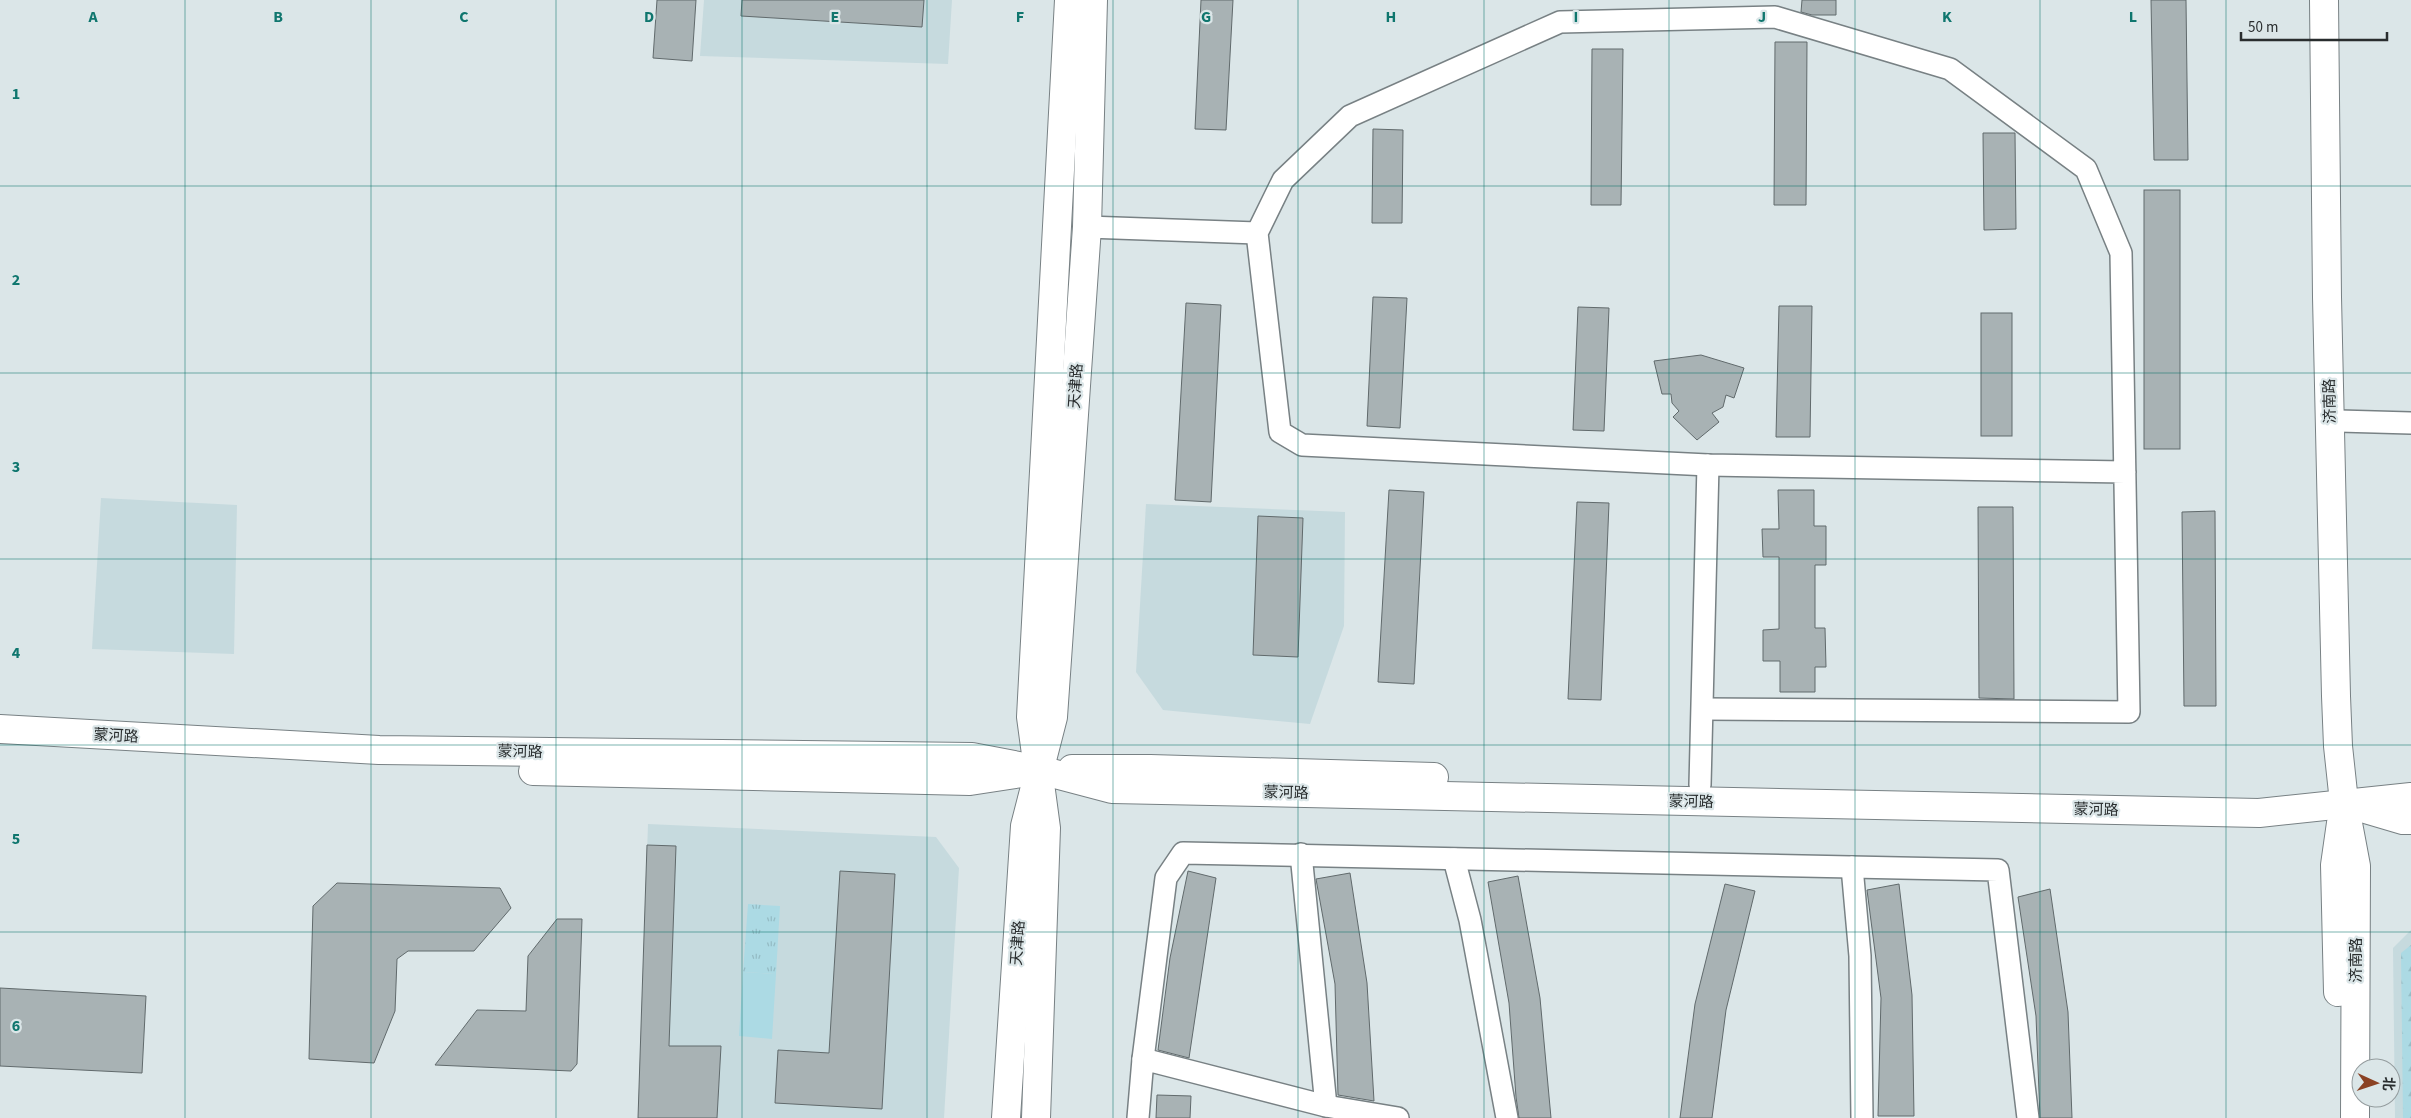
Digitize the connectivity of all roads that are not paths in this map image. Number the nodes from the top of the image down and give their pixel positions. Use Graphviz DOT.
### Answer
graph roads {
  1 [pos="1069,0"];
  2 [pos="1093,0"];
  3 [pos="2324,0"];
  4 [pos="2334,0"];
  5 [pos="1775,8"];
  6 [pos="1087,227"];
  7 [pos="1257,234"];
  8 [pos="2339,421"];
  9 [pos="2411,423"];
  10 [pos="1708,465"];
  11 [pos="2125,472"];
  12 [pos="1703,709"];
  13 [pos="0,729"];
  14 [pos="0,746"];
  15 [pos="1040,770"];
  16 [pos="1700,785"];
  17 [pos="2411,797"];
  18 [pos="2344,802"];
  19 [pos="2411,820"];
  20 [pos="1301,854"];
  21 [pos="1454,859"];
  22 [pos="1852,867"];
  23 [pos="1143,1059"];
  24 [pos="1321,1109"];
  25 [pos="1006,1118"];
  26 [pos="1036,1118"];
  27 [pos="1138,1118"];
  28 [pos="1398,1118"];
  29 [pos="1507,1118"];
  30 [pos="1862,1118"];
  31 [pos="2028,1118"];
  32 [pos="2340,1118"];
  33 [pos="2355,1118"];
  1 -- 15 [label="street, 天津路"];
  2 -- 6 [label="street, 天津路"];
  3 -- 18 [label="street, 济南路"];
  4 -- 8 [label="street, 济南路"];
  5 -- 7 [label="street"];
  5 -- 11 [label="street"];
  6 -- 7 [label="street"];
  6 -- 15 [label="street, 天津路"];
  7 -- 10 [label="street"];
  8 -- 9 [label="street"];
  8 -- 18 [label="street, 济南路"];
  10 -- 11 [label="street"];
  10 -- 12 [label="street"];
  11 -- 12 [label="street"];
  12 -- 16 [label="street"];
  13 -- 15 [label="street, 蒙河路"];
  14 -- 15 [label="street, 蒙河路"];
  15 -- 16 [label="street, 蒙河路"];
  15 -- 18 [label="street, 蒙河路"];
  15 -- 25 [label="street, 天津路"];
  15 -- 26 [label="street, 天津路"];
  16 -- 18 [label="street, 蒙河路"];
  17 -- 18 [label="street, 蒙河路"];
  18 -- 19 [label="street, 蒙河路"];
  18 -- 32 [label="street, 济南路"];
  18 -- 33 [label="street, 济南路"];
  20 -- 21 [label="street"];
  20 -- 23 [label="street"];
  20 -- 24 [label="street"];
  21 -- 22 [label="street"];
  21 -- 29 [label="street"];
  22 -- 30 [label="street"];
  22 -- 31 [label="street"];
  23 -- 24 [label="street"];
  23 -- 27 [label="street"];
  24 -- 28 [label="street"];
}
